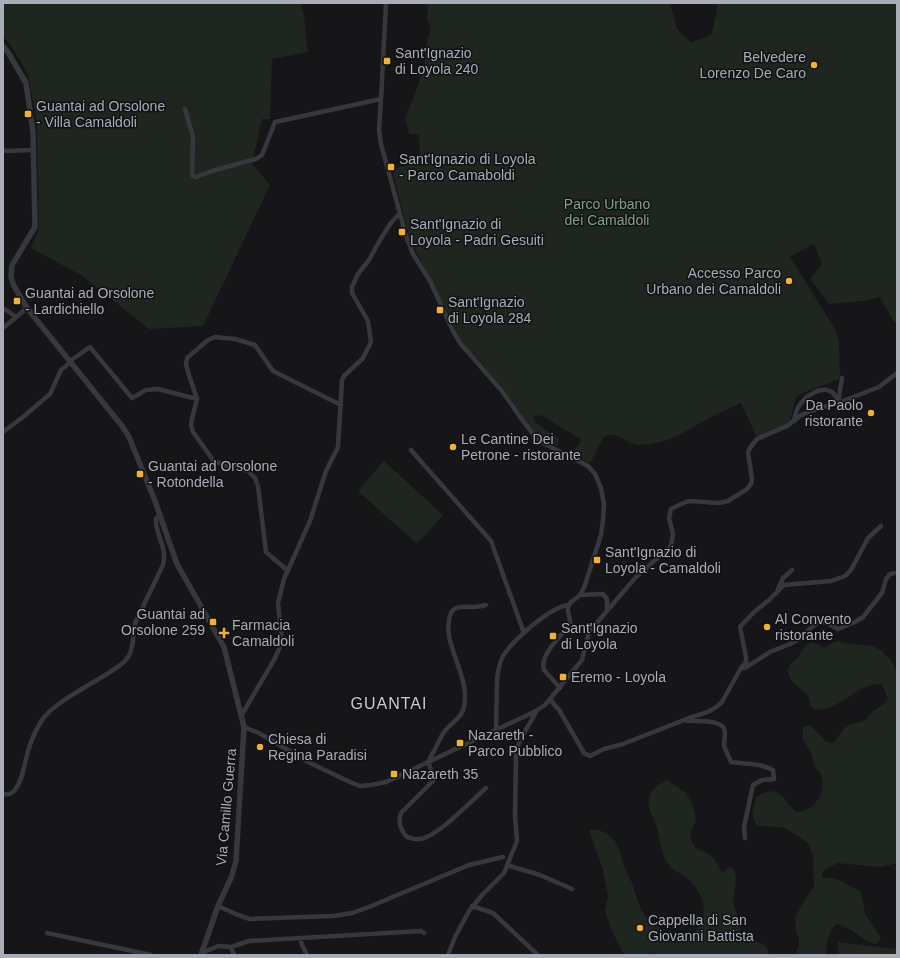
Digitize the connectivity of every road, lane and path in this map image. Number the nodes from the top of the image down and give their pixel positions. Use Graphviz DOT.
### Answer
graph roads {
  1 [pos="386,3"];
  2 [pos="3,46"];
  3 [pos="381,99"];
  4 [pos="185,109"];
  5 [pos="3,150"];
  6 [pos="33,150"];
  7 [pos="399,214"];
  8 [pos="3,308"];
  9 [pos="27,308"];
  10 [pos="16,317"];
  11 [pos="3,328"];
  12 [pos="71,362"];
  13 [pos="897,373"];
  14 [pos="842,378"];
  15 [pos="197,399"];
  16 [pos="838,403"];
  17 [pos="341,405"];
  18 [pos="794,421"];
  19 [pos="3,432"];
  20 [pos="411,450"];
  21 [pos="159,515"];
  22 [pos="881,526"];
  23 [pos="792,570"];
  24 [pos="288,571"];
  25 [pos="894,572"];
  26 [pos="776,592"];
  27 [pos="580,595"];
  28 [pos="486,605"];
  29 [pos="568,605"];
  30 [pos="607,610"];
  31 [pos="524,634"];
  32 [pos="741,668"];
  33 [pos="560,688"];
  34 [pos="550,699"];
  35 [pos="536,711"];
  36 [pos="241,716"];
  37 [pos="684,720"];
  38 [pos="244,727"];
  39 [pos="496,730"];
  40 [pos="429,762"];
  41 [pos="486,788"];
  42 [pos="3,794"];
  43 [pos="745,838"];
  44 [pos="503,858"];
  45 [pos="507,865"];
  46 [pos="572,889"];
  47 [pos="218,906"];
  48 [pos="472,906"];
  49 [pos="47,932"];
  50 [pos="424,932"];
  51 [pos="300,938"];
  52 [pos="231,946"];
  53 [pos="202,954"];
  54 [pos="152,955"];
  55 [pos="234,955"];
  56 [pos="307,955"];
  57 [pos="448,955"];
  58 [pos="538,955"];
  1 -- 3 [label="street"];
  2 -- 6 [label="street, Via Camillo Guerra"];
  3 -- 4 [label="street"];
  3 -- 7 [label="street"];
  5 -- 6 [label="street"];
  6 -- 9 [label="street, Via Camillo Guerra"];
  7 -- 17 [label="street"];
  7 -- 27 [label="street"];
  8 -- 10 [label="street"];
  9 -- 10 [label="street"];
  9 -- 12 [label="street, Via Camillo Guerra"];
  10 -- 11 [label="street"];
  12 -- 15 [label="street"];
  12 -- 19 [label="street"];
  12 -- 21 [label="street, Via Camillo Guerra"];
  13 -- 16 [label="street"];
  14 -- 16 [label="street"];
  15 -- 17 [label="street"];
  15 -- 24 [label="street"];
  16 -- 18 [label="street"];
  16 -- 18 [label="street"];
  17 -- 24 [label="street"];
  18 -- 30 [label="street"];
  20 -- 31 [label="street"];
  21 -- 36 [label="street, Via Camillo Guerra"];
  21 -- 42 [label="street"];
  22 -- 26 [label="street"];
  23 -- 26 [label="street"];
  24 -- 36 [label="street"];
  25 -- 32 [label="street"];
  26 -- 32 [label="street"];
  27 -- 29 [label="street"];
  27 -- 30 [label="street"];
  28 -- 40 [label="street"];
  29 -- 31 [label="street"];
  29 -- 33 [label="street"];
  30 -- 33 [label="street"];
  31 -- 39 [label="street"];
  32 -- 37 [label="street"];
  33 -- 34 [label="street"];
  34 -- 35 [label="street"];
  34 -- 37 [label="street"];
  35 -- 39 [label="street"];
  35 -- 45 [label="street"];
  36 -- 38 [label="street, Via Camillo Guerra"];
  37 -- 43 [label="street"];
  38 -- 40 [label="street"];
  38 -- 47 [label="street, Via Camillo Guerra"];
  39 -- 40 [label="street"];
  40 -- 41 [label="street"];
  44 -- 47 [label="street"];
  45 -- 46 [label="street"];
  45 -- 48 [label="street"];
  47 -- 53 [label="street, Via Camillo Guerra"];
  48 -- 57 [label="street"];
  48 -- 58 [label="street"];
  49 -- 54 [label="street"];
  50 -- 51 [label="street"];
  51 -- 52 [label="street"];
  51 -- 56 [label="street"];
  52 -- 53 [label="street"];
  52 -- 55 [label="street"];
}
